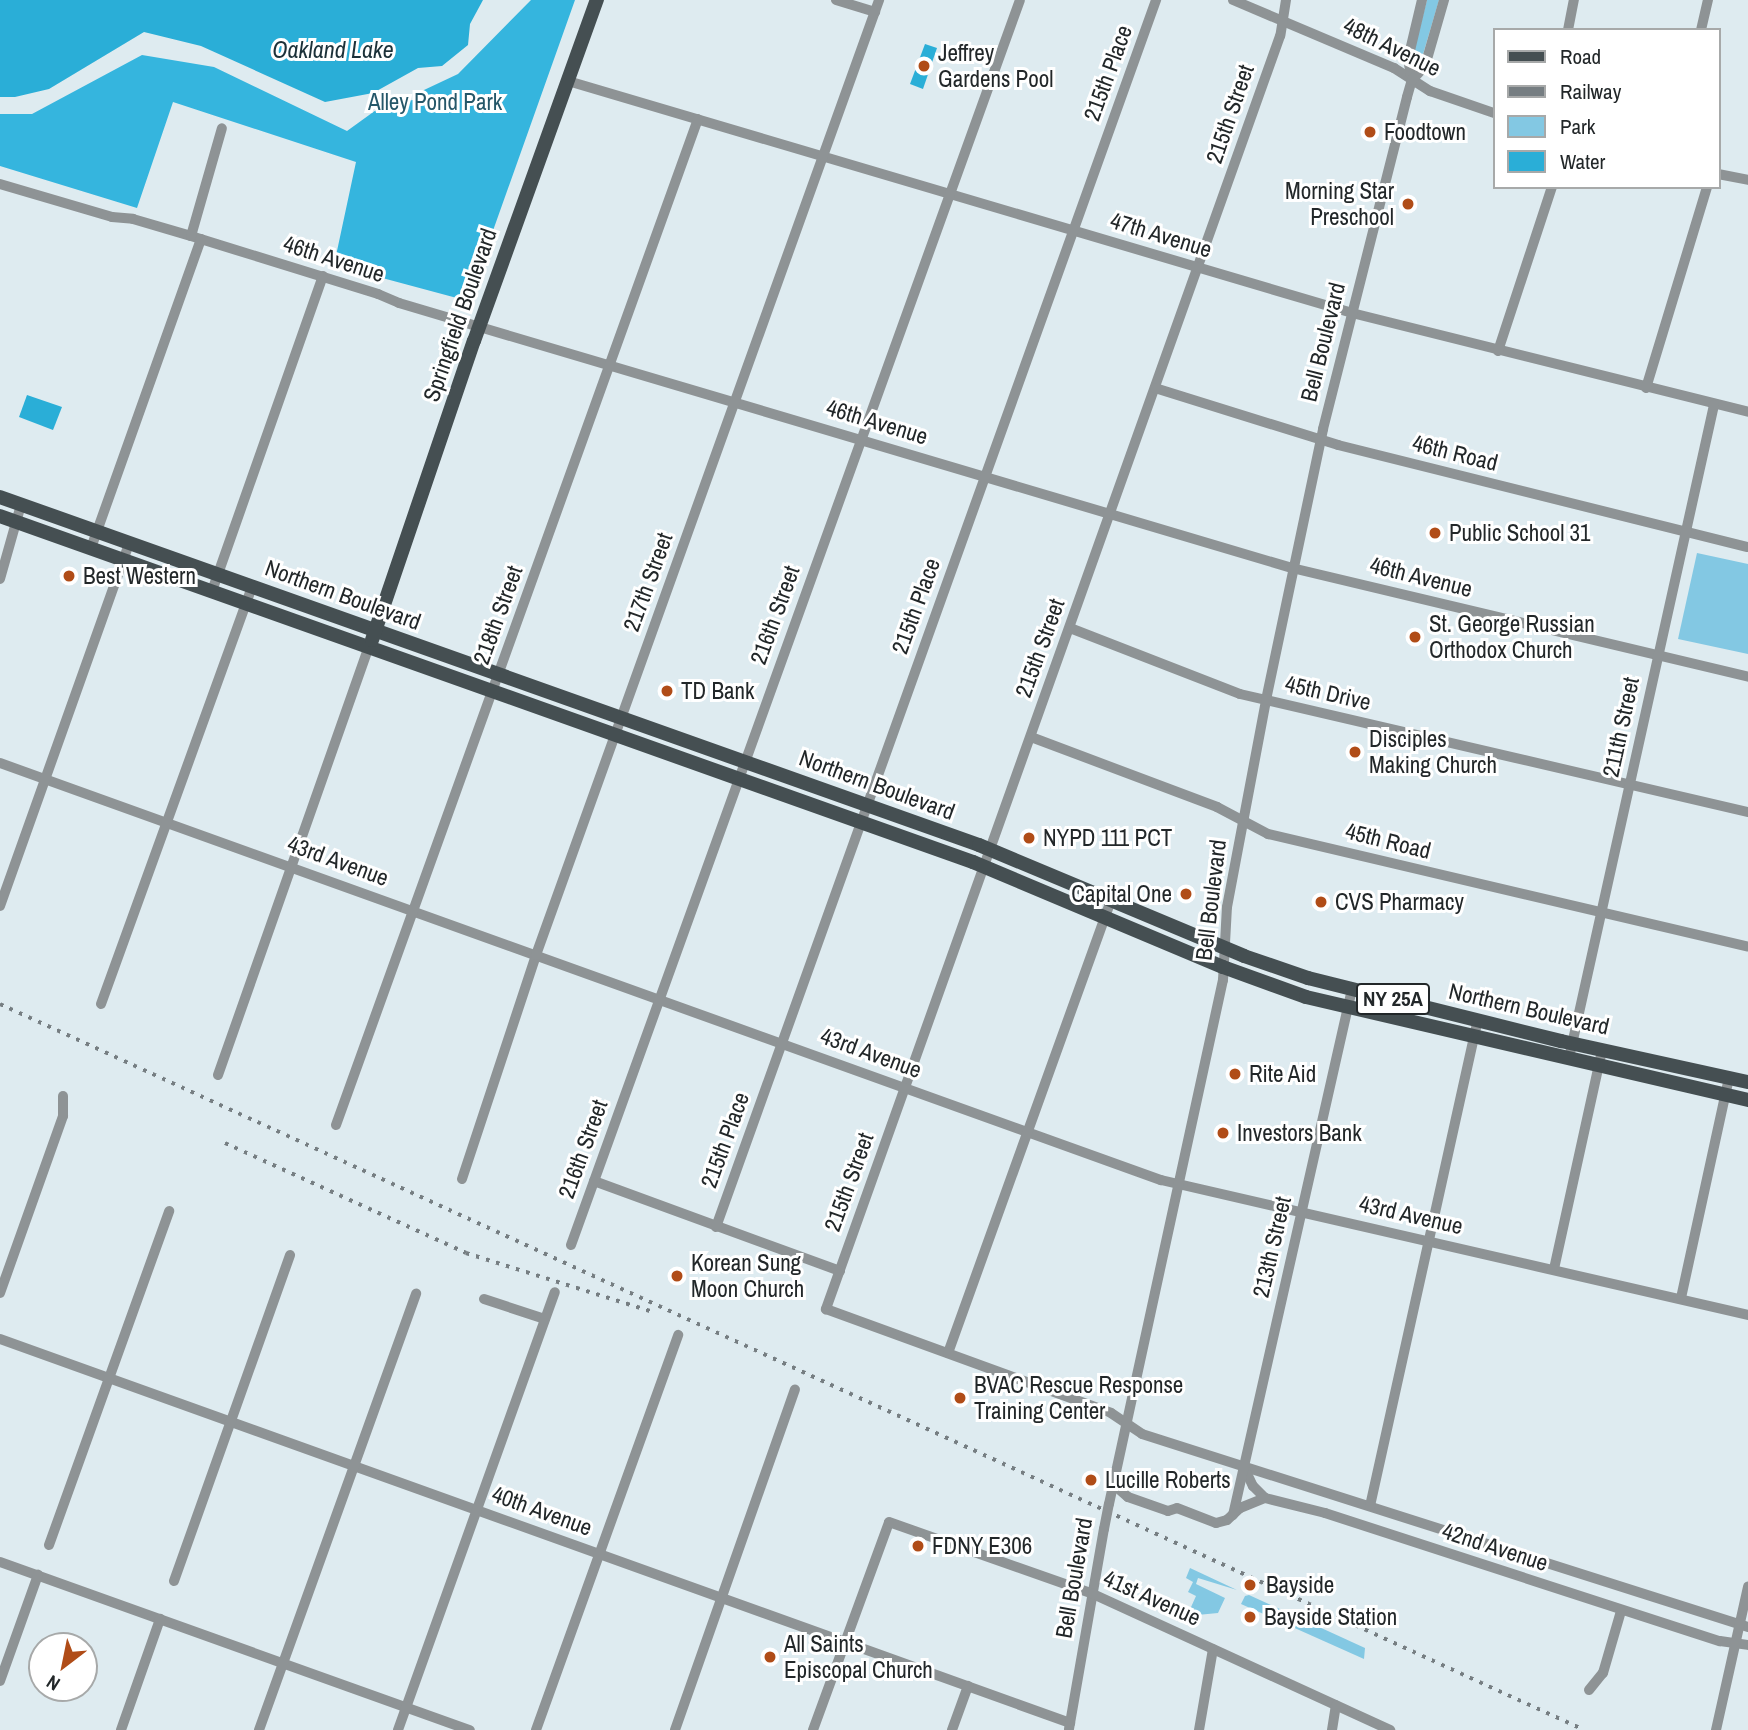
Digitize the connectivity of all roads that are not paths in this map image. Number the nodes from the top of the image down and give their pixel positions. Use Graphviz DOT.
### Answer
graph roads {
  1 [pos="597,0"];
  2 [pos="836,0"];
  3 [pos="879,0"];
  4 [pos="1020,0"];
  5 [pos="1156,0"];
  6 [pos="1233,0"];
  7 [pos="1286,0"];
  8 [pos="1422,0"];
  9 [pos="1444,0"];
  10 [pos="1574,0"];
  11 [pos="1708,0"];
  12 [pos="875,12"];
  13 [pos="1283,20"];
  14 [pos="1568,28"];
  15 [pos="1701,28"];
  16 [pos="568,80"];
  17 [pos="1412,80"];
  18 [pos="1492,112"];
  19 [pos="698,119"];
  20 [pos="222,128"];
  21 [pos="823,155"];
  22 [pos="1720,174"];
  23 [pos="1748,180"];
  24 [pos="0,184"];
  25 [pos="1551,189"];
  26 [pos="1706,189"];
  27 [pos="948,193"];
  28 [pos="1073,230"];
  29 [pos="196,237"];
  30 [pos="1199,268"];
  31 [pos="323,276"];
  32 [pos="1352,313"];
  33 [pos="479,326"];
  34 [pos="1498,351"];
  35 [pos="610,364"];
  36 [pos="1155,388"];
  37 [pos="1646,388"];
  38 [pos="735,401"];
  39 [pos="1714,405"];
  40 [pos="1748,412"];
  41 [pos="860,439"];
  42 [pos="1321,439"];
  43 [pos="986,476"];
  44 [pos="0,497"];
  45 [pos="21,505"];
  46 [pos="1110,513"];
  47 [pos="0,516"];
  48 [pos="16,522"];
  49 [pos="97,531"];
  50 [pos="1685,533"];
  51 [pos="129,543"];
  52 [pos="1748,547"];
  53 [pos="92,548"];
  54 [pos="123,560"];
  55 [pos="1292,568"];
  56 [pos="218,575"];
  57 [pos="0,579"];
  58 [pos="252,587"];
  59 [pos="212,592"];
  60 [pos="246,603"];
  61 [pos="1070,628"];
  62 [pos="375,631"];
  63 [pos="369,648"];
  64 [pos="1657,657"];
  65 [pos="499,674"];
  66 [pos="1748,677"];
  67 [pos="493,691"];
  68 [pos="1266,700"];
  69 [pos="621,718"];
  70 [pos="615,735"];
  71 [pos="1031,737"];
  72 [pos="744,762"];
  73 [pos="0,763"];
  74 [pos="738,779"];
  75 [pos="46,780"];
  76 [pos="1630,786"];
  77 [pos="867,805"];
  78 [pos="1748,812"];
  79 [pos="1242,821"];
  80 [pos="861,822"];
  81 [pos="168,824"];
  82 [pos="990,850"];
  83 [pos="984,866"];
  84 [pos="292,867"];
  85 [pos="1111,900"];
  86 [pos="0,906"];
  87 [pos="414,911"];
  88 [pos="1601,914"];
  89 [pos="1105,917"];
  90 [pos="1223,947"];
  91 [pos="1748,947"];
  92 [pos="536,955"];
  93 [pos="1223,967"];
  94 [pos="1352,989"];
  95 [pos="660,999"];
  96 [pos="101,1004"];
  97 [pos="1349,1007"];
  98 [pos="1478,1020"];
  99 [pos="1474,1036"];
  100 [pos="782,1043"];
  101 [pos="1572,1043"];
  102 [pos="1602,1050"];
  103 [pos="1569,1058"];
  104 [pos="1599,1065"];
  105 [pos="218,1075"];
  106 [pos="1729,1078"];
  107 [pos="1748,1082"];
  108 [pos="905,1087"];
  109 [pos="1726,1094"];
  110 [pos="63,1096"];
  111 [pos="1748,1100"];
  112 [pos="335,1125"];
  113 [pos="1028,1132"];
  114 [pos="462,1179"];
  115 [pos="594,1181"];
  116 [pos="1181,1184"];
  117 [pos="169,1211"];
  118 [pos="1301,1212"];
  119 [pos="716,1227"];
  120 [pos="1427,1240"];
  121 [pos="571,1245"];
  122 [pos="290,1255"];
  123 [pos="1554,1269"];
  124 [pos="840,1271"];
  125 [pos="555,1292"];
  126 [pos="0,1293"];
  127 [pos="416,1293"];
  128 [pos="1681,1298"];
  129 [pos="484,1299"];
  130 [pos="826,1309"];
  131 [pos="1748,1315"];
  132 [pos="545,1319"];
  133 [pos="678,1335"];
  134 [pos="0,1339"];
  135 [pos="948,1353"];
  136 [pos="108,1378"];
  137 [pos="795,1390"];
  138 [pos="231,1422"];
  139 [pos="1126,1424"];
  140 [pos="354,1466"];
  141 [pos="1244,1467"];
  142 [pos="1113,1484"];
  143 [pos="1265,1498"];
  144 [pos="1370,1506"];
  145 [pos="477,1510"];
  146 [pos="1233,1515"];
  147 [pos="1466,1537"];
  148 [pos="49,1545"];
  149 [pos="599,1554"];
  150 [pos="1461,1558"];
  151 [pos="0,1562"];
  152 [pos="38,1575"];
  153 [pos="174,1581"];
  154 [pos="1748,1587"];
  155 [pos="1093,1594"];
  156 [pos="722,1598"];
  157 [pos="1622,1611"];
  158 [pos="160,1619"];
  159 [pos="1744,1625"];
  160 [pos="845,1642"];
  161 [pos="1735,1644"];
  162 [pos="1748,1645"];
  163 [pos="1213,1649"];
  164 [pos="283,1663"];
  165 [pos="0,1681"];
  166 [pos="968,1686"];
  167 [pos="1589,1690"];
  168 [pos="1336,1705"];
  169 [pos="406,1707"];
  170 [pos="1070,1727"];
  171 [pos="121,1730"];
  172 [pos="259,1730"];
  173 [pos="398,1730"];
  174 [pos="470,1730"];
  175 [pos="536,1730"];
  176 [pos="675,1730"];
  177 [pos="813,1730"];
  178 [pos="952,1730"];
  179 [pos="1199,1730"];
  180 [pos="1332,1730"];
  181 [pos="1390,1730"];
  182 [pos="1716,1730"];
  1 -- 16 [label="main road, Springfield Boulevard"];
  2 -- 12 [label="street"];
  3 -- 12 [label="street, 217th Street"];
  4 -- 27 [label="street, 216th Street"];
  5 -- 28 [label="street, 215th Place"];
  6 -- 13 [label="street, 48th Avenue"];
  7 -- 13 [label="street, 215th Street"];
  8 -- 17 [label="street, Bell Boulevard"];
  9 -- 17 [label="street, Bell Boulevard"];
  10 -- 14 [label="street"];
  11 -- 15 [label="street"];
  12 -- 21 [label="street, 217th Street"];
  13 -- 17 [label="street, 48th Avenue"];
  13 -- 30 [label="street, 215th Street"];
  16 -- 19 [label="street, 47th Avenue"];
  16 -- 33 [label="main road, Springfield Boulevard"];
  17 -- 18 [label="street, 48th Avenue"];
  17 -- 32 [label="street, Bell Boulevard"];
  19 -- 21 [label="street, 47th Avenue"];
  19 -- 35 [label="street, 218th Street"];
  20 -- 29 [label="street"];
  21 -- 27 [label="street, 47th Avenue"];
  21 -- 38 [label="street, 217th Street"];
  22 -- 23 [label="street"];
  24 -- 29 [label="street, 46th Avenue"];
  25 -- 34 [label="street"];
  26 -- 37 [label="street"];
  27 -- 28 [label="street, 47th Avenue"];
  27 -- 41 [label="street, 216th Street"];
  28 -- 30 [label="street, 47th Avenue"];
  28 -- 43 [label="street, 215th Place"];
  29 -- 31 [label="street, 46th Avenue"];
  29 -- 49 [label="street"];
  30 -- 32 [label="street, 47th Avenue"];
  30 -- 36 [label="street, 215th Street"];
  31 -- 33 [label="street, 46th Avenue"];
  31 -- 56 [label="street"];
  32 -- 34 [label="street, 47th Avenue"];
  32 -- 42 [label="street, Bell Boulevard"];
  33 -- 35 [label="street, 46th Avenue"];
  33 -- 62 [label="main road, Springfield Boulevard"];
  34 -- 37 [label="street, 47th Avenue"];
  35 -- 38 [label="street, 46th Avenue"];
  35 -- 65 [label="street, 218th Street"];
  36 -- 42 [label="street, 46th Road"];
  36 -- 46 [label="street, 215th Street"];
  37 -- 39 [label="street, 47th Avenue"];
  38 -- 41 [label="street, 46th Avenue"];
  38 -- 69 [label="street, 217th Street"];
  39 -- 40 [label="street, 47th Avenue"];
  39 -- 50 [label="street, 211th Street"];
  41 -- 43 [label="street, 46th Avenue"];
  41 -- 72 [label="street, 216th Street"];
  42 -- 50 [label="street, 46th Road"];
  42 -- 55 [label="street, Bell Boulevard"];
  43 -- 46 [label="street, 46th Avenue"];
  43 -- 77 [label="street, 215th Place"];
  44 -- 45 [label="main road, Northern Boulevard"];
  45 -- 48 [label="street"];
  45 -- 49 [label="main road, Northern Boulevard"];
  46 -- 55 [label="street, 46th Avenue"];
  46 -- 61 [label="street, 215th Street"];
  47 -- 48 [label="main road, Northern Boulevard"];
  48 -- 53 [label="main road, Northern Boulevard"];
  48 -- 57 [label="street"];
  49 -- 51 [label="main road, Northern Boulevard"];
  49 -- 53 [label="street"];
  50 -- 52 [label="street, 46th Road"];
  50 -- 64 [label="street, 211th Street"];
  51 -- 54 [label="street"];
  51 -- 56 [label="main road, Northern Boulevard"];
  53 -- 54 [label="main road, Northern Boulevard"];
  54 -- 59 [label="main road, Northern Boulevard"];
  54 -- 75 [label="street"];
  55 -- 64 [label="street, 46th Avenue"];
  55 -- 68 [label="street, Bell Boulevard"];
  56 -- 58 [label="main road, Northern Boulevard"];
  56 -- 59 [label="street"];
  58 -- 60 [label="street"];
  58 -- 62 [label="main road, Northern Boulevard"];
  59 -- 60 [label="main road, Northern Boulevard"];
  60 -- 63 [label="main road, Northern Boulevard"];
  60 -- 81 [label="street"];
  61 -- 68 [label="street, 45th Drive"];
  61 -- 71 [label="street, 215th Street"];
  62 -- 63 [label="main road, Springfield Boulevard"];
  62 -- 65 [label="main road, Northern Boulevard"];
  63 -- 67 [label="main road, Northern Boulevard"];
  63 -- 84 [label="street"];
  64 -- 66 [label="street, 46th Avenue"];
  64 -- 76 [label="street, 211th Street"];
  65 -- 67 [label="street, 218th Street"];
  65 -- 69 [label="main road, Northern Boulevard"];
  67 -- 70 [label="main road, Northern Boulevard"];
  67 -- 87 [label="street, 218th Street"];
  68 -- 76 [label="street, 45th Drive"];
  68 -- 79 [label="street, Bell Boulevard"];
  69 -- 70 [label="street, 217th Street"];
  69 -- 72 [label="main road, Northern Boulevard"];
  70 -- 74 [label="main road, Northern Boulevard"];
  70 -- 92 [label="street, 217th Street"];
  71 -- 79 [label="street, 45th Road"];
  71 -- 82 [label="street, 215th Street"];
  72 -- 74 [label="street, 216th Street"];
  72 -- 77 [label="main road, Northern Boulevard"];
  73 -- 75 [label="street, 43rd Avenue"];
  74 -- 80 [label="main road, Northern Boulevard"];
  74 -- 95 [label="street, 216th Street"];
  75 -- 81 [label="street, 43rd Avenue"];
  75 -- 86 [label="street"];
  76 -- 78 [label="street, 45th Drive"];
  76 -- 88 [label="street, 211th Street"];
  77 -- 80 [label="street, 215th Place"];
  77 -- 82 [label="main road, Northern Boulevard"];
  79 -- 88 [label="street, 45th Road"];
  79 -- 90 [label="street, Bell Boulevard"];
  80 -- 83 [label="main road, Northern Boulevard"];
  80 -- 100 [label="street, 215th Place"];
  81 -- 84 [label="street, 43rd Avenue"];
  81 -- 96 [label="street"];
  82 -- 83 [label="street, 215th Street"];
  82 -- 85 [label="main road, Northern Boulevard"];
  83 -- 89 [label="main road, Northern Boulevard"];
  83 -- 108 [label="street, 215th Street"];
  84 -- 87 [label="street, 43rd Avenue"];
  84 -- 105 [label="street"];
  85 -- 89 [label="street"];
  85 -- 90 [label="main road, Northern Boulevard"];
  87 -- 92 [label="street, 43rd Avenue"];
  87 -- 112 [label="street, 218th Street"];
  88 -- 91 [label="street, 45th Road"];
  88 -- 101 [label="street, 211th Street"];
  89 -- 93 [label="main road, Northern Boulevard"];
  89 -- 113 [label="street"];
  90 -- 93 [label="street, Bell Boulevard"];
  90 -- 94 [label="main road, Northern Boulevard / NY 25A"];
  92 -- 95 [label="street, 43rd Avenue"];
  92 -- 114 [label="street, 217th Street"];
  93 -- 97 [label="main road, Northern Boulevard"];
  93 -- 116 [label="street, Bell Boulevard"];
  94 -- 97 [label="street, 213th Street"];
  94 -- 98 [label="main road, Northern Boulevard / NY 25A"];
  95 -- 100 [label="street, 43rd Avenue"];
  95 -- 115 [label="street, 216th Street"];
  97 -- 99 [label="main road, Northern Boulevard"];
  97 -- 118 [label="street, 213th Street"];
  98 -- 99 [label="street"];
  98 -- 101 [label="main road, Northern Boulevard / NY 25A"];
  99 -- 103 [label="main road, Northern Boulevard"];
  99 -- 120 [label="street"];
  100 -- 108 [label="street, 43rd Avenue"];
  100 -- 119 [label="street, 215th Place"];
  101 -- 102 [label="main road, Northern Boulevard / NY 25A"];
  101 -- 103 [label="street, 211th Street"];
  102 -- 104 [label="street"];
  102 -- 106 [label="main road, Northern Boulevard / NY 25A"];
  103 -- 104 [label="main road, Northern Boulevard"];
  104 -- 109 [label="main road, Northern Boulevard"];
  104 -- 123 [label="street"];
  106 -- 107 [label="main road, Northern Boulevard / NY 25A"];
  106 -- 109 [label="street"];
  108 -- 113 [label="street, 43rd Avenue"];
  108 -- 124 [label="street, 215th Street"];
  109 -- 111 [label="main road, Northern Boulevard"];
  109 -- 128 [label="street"];
  110 -- 126 [label="street"];
  113 -- 116 [label="street, 43rd Avenue"];
  113 -- 135 [label="street"];
  115 -- 119 [label="street"];
  115 -- 121 [label="street, 216th Street"];
  116 -- 118 [label="street, 43rd Avenue"];
  116 -- 139 [label="street, Bell Boulevard"];
  117 -- 136 [label="street"];
  118 -- 120 [label="street, 43rd Avenue"];
  118 -- 141 [label="street, 213th Street"];
  119 -- 124 [label="street"];
  120 -- 123 [label="street, 43rd Avenue"];
  120 -- 144 [label="street"];
  122 -- 138 [label="street"];
  123 -- 128 [label="street, 43rd Avenue"];
  124 -- 130 [label="street, 215th Street"];
  125 -- 132 [label="street"];
  127 -- 140 [label="street"];
  128 -- 131 [label="street, 43rd Avenue"];
  129 -- 132 [label="street"];
  130 -- 135 [label="street, 42nd Avenue"];
  132 -- 145 [label="street"];
  133 -- 149 [label="street"];
  134 -- 136 [label="street, 40th Avenue"];
  135 -- 139 [label="street, 42nd Avenue"];
  136 -- 138 [label="street, 40th Avenue"];
  136 -- 148 [label="street"];
  137 -- 156 [label="street"];
  138 -- 140 [label="street, 40th Avenue"];
  138 -- 153 [label="street"];
  139 -- 141 [label="street, 42nd Avenue"];
  139 -- 142 [label="street, Bell Boulevard"];
  140 -- 145 [label="street, 40th Avenue"];
  140 -- 164 [label="street"];
  141 -- 143 [label="street"];
  141 -- 144 [label="street, 42nd Avenue"];
  141 -- 146 [label="street, 213th Street"];
  142 -- 146 [label="street"];
  142 -- 155 [label="street, Bell Boulevard, bridge"];
  143 -- 146 [label="street"];
  143 -- 150 [label="street, 42nd Avenue"];
  144 -- 147 [label="street, 42nd Avenue"];
  145 -- 149 [label="street, 40th Avenue"];
  145 -- 169 [label="street"];
  147 -- 150 [label="street"];
  147 -- 159 [label="street, 42nd Avenue"];
  149 -- 156 [label="street, 40th Avenue"];
  149 -- 175 [label="street"];
  150 -- 157 [label="street, 42nd Avenue"];
  151 -- 152 [label="street"];
  152 -- 158 [label="street"];
  152 -- 165 [label="street"];
  154 -- 159 [label="street"];
  155 -- 160 [label="street, 41st Avenue"];
  155 -- 163 [label="street, 41st Avenue"];
  155 -- 170 [label="street, Bell Boulevard"];
  156 -- 160 [label="street, 40th Avenue"];
  156 -- 176 [label="street"];
  157 -- 161 [label="street, 42nd Avenue"];
  157 -- 167 [label="street"];
  158 -- 164 [label="street"];
  158 -- 171 [label="street"];
  159 -- 161 [label="street"];
  160 -- 166 [label="street, 40th Avenue"];
  160 -- 177 [label="street"];
  161 -- 162 [label="street, 42nd Avenue"];
  161 -- 182 [label="street"];
  163 -- 168 [label="street, 41st Avenue"];
  163 -- 179 [label="street"];
  164 -- 169 [label="street"];
  164 -- 172 [label="street"];
  166 -- 170 [label="street, 40th Avenue"];
  166 -- 178 [label="street"];
  168 -- 180 [label="street"];
  168 -- 181 [label="street, 41st Avenue"];
  169 -- 173 [label="street"];
  169 -- 174 [label="street"];
}
